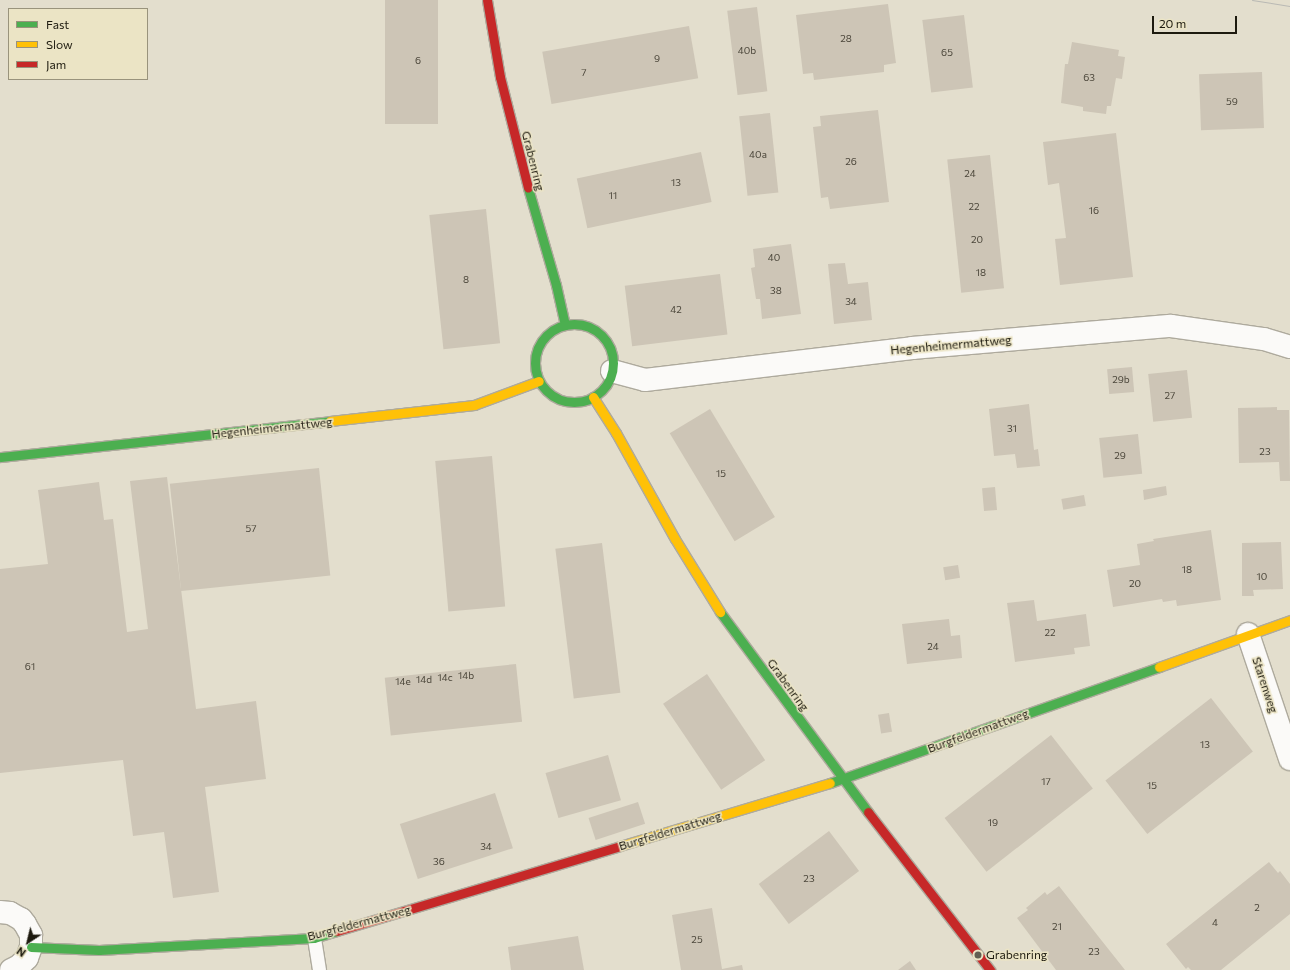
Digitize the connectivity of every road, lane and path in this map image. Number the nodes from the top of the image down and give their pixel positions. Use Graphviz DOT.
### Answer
graph roads {
  1 [pos="487,0"];
  2 [pos="565,325"];
  3 [pos="1290,347"];
  4 [pos="612,371"];
  5 [pos="539,381"];
  6 [pos="593,397"];
  7 [pos="0,457"];
  8 [pos="1290,620"];
  9 [pos="1248,634"];
  10 [pos="1290,759"];
  11 [pos="843,779"];
  12 [pos="0,912"];
  13 [pos="314,938"];
  14 [pos="31,947"];
  15 [pos="12,970"];
  16 [pos="319,970"];
  17 [pos="990,970"];
  1 -- 2 [label="street, Grabenring"];
  2 -- 4 [label="street"];
  2 -- 5 [label="street"];
  3 -- 4 [label="street, Hegenheimermattweg"];
  4 -- 6 [label="street"];
  5 -- 6 [label="street"];
  5 -- 7 [label="street, Hegenheimermattweg"];
  6 -- 11 [label="street, Grabenring"];
  8 -- 9 [label="street, Burgfeldermattweg"];
  9 -- 10 [label="street, Starenweg"];
  9 -- 11 [label="street, Burgfeldermattweg"];
  11 -- 13 [label="street, Burgfeldermattweg"];
  11 -- 17 [label="street, Grabenring"];
  12 -- 14 [label="street"];
  13 -- 14 [label="street, Burgfeldermattweg"];
  13 -- 16 [label="lane"];
  14 -- 15 [label="street"];
}
